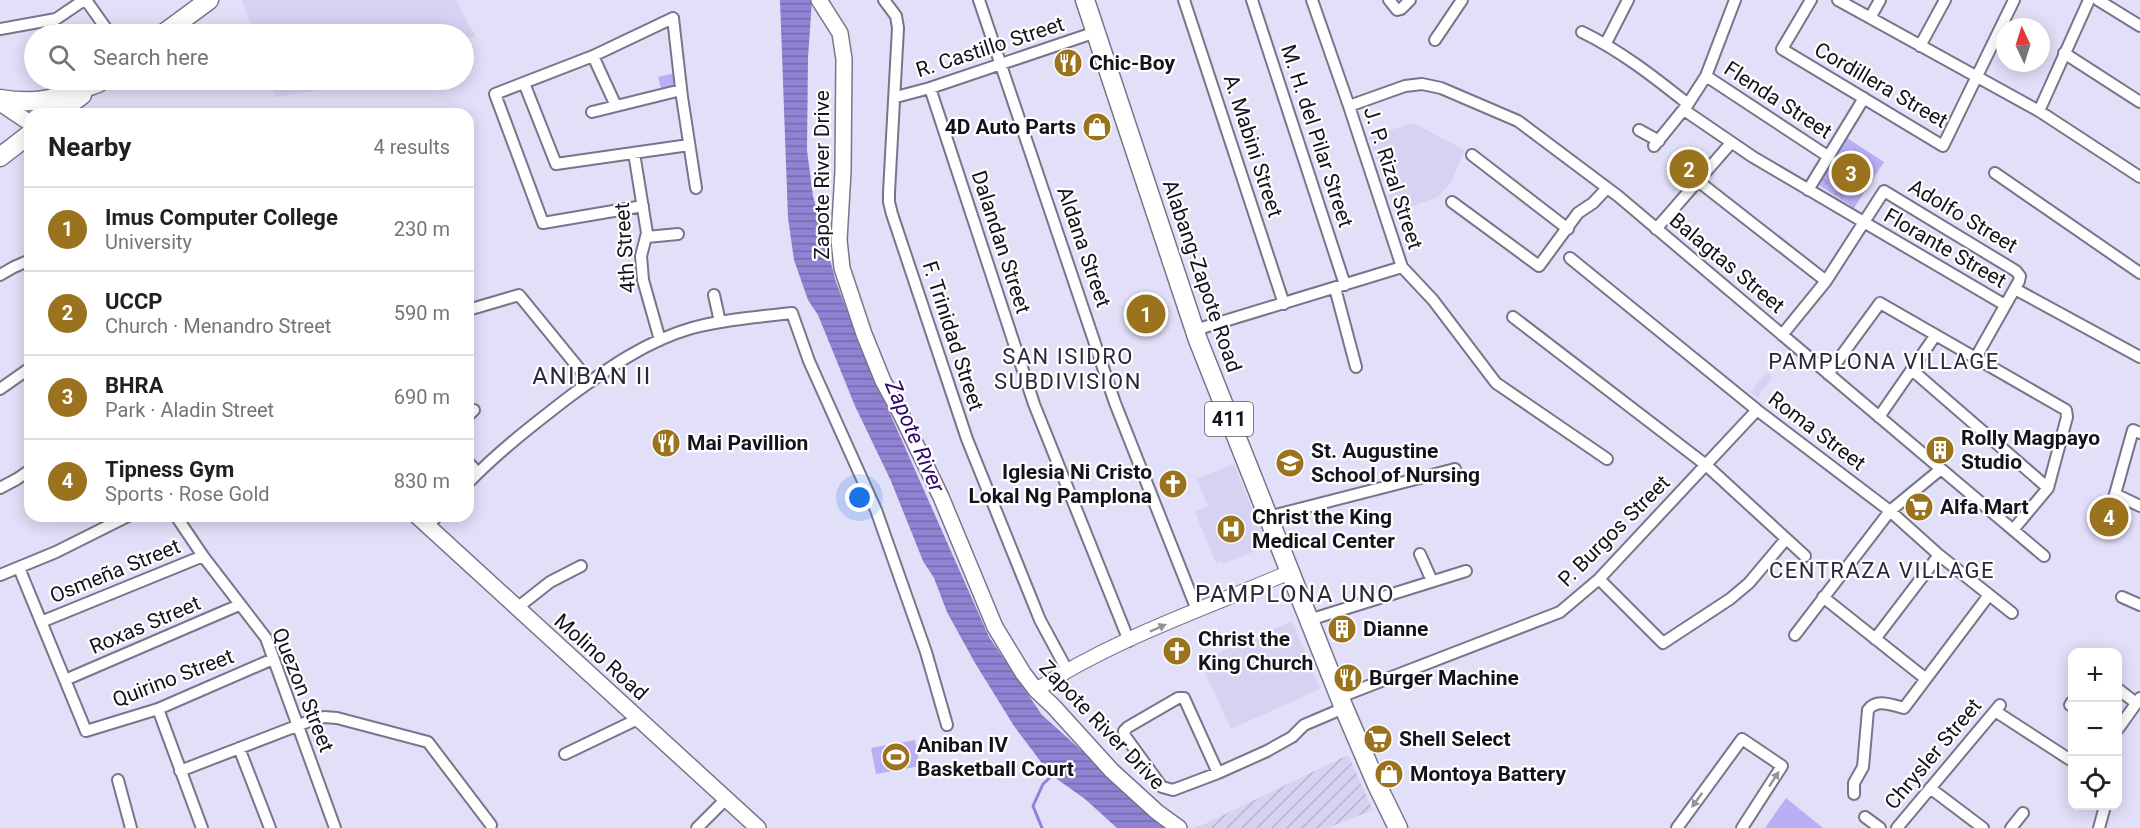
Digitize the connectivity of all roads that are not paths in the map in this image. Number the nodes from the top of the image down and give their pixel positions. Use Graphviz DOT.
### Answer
graph roads {
  1 [pos="85,0"];
  2 [pos="209,0"];
  3 [pos="819,0"];
  4 [pos="884,0"];
  5 [pos="979,0"];
  6 [pos="1085,0"];
  7 [pos="1184,0"];
  8 [pos="1252,0"];
  9 [pos="1312,0"];
  10 [pos="1389,0"];
  11 [pos="1410,0"];
  12 [pos="1462,0"];
  13 [pos="1628,0"];
  14 [pos="1735,0"];
  15 [pos="1811,0"];
  16 [pos="1838,0"];
  17 [pos="1880,0"];
  18 [pos="1945,0"];
  19 [pos="2014,0"];
  20 [pos="2089,0"];
  21 [pos="2098,0"];
  22 [pos="1870,18"];
  23 [pos="28,24"];
  24 [pos="103,24"];
  25 [pos="177,24"];
  26 [pos="24,25"];
  27 [pos="2140,26"];
  28 [pos="0,29"];
  29 [pos="1096,32"];
  30 [pos="1582,32"];
  31 [pos="1435,40"];
  32 [pos="1606,43"];
  33 [pos="1920,46"];
  34 [pos="2064,53"];
  35 [pos="593,56"];
  36 [pos="1001,64"];
  37 [pos="1706,76"];
  38 [pos="1977,77"];
  39 [pos="524,83"];
  40 [pos="930,88"];
  41 [pos="78,90"];
  42 [pos="88,90"];
  43 [pos="681,90"];
  44 [pos="896,97"];
  45 [pos="1864,98"];
  46 [pos="0,101"];
  47 [pos="2140,102"];
  48 [pos="616,106"];
  49 [pos="1349,106"];
  50 [pos="1686,107"];
  51 [pos="64,108"];
  52 [pos="2039,111"];
  53 [pos="592,112"];
  54 [pos="24,119"];
  55 [pos="1639,130"];
  56 [pos="24,139"];
  57 [pos="1731,143"];
  58 [pos="688,145"];
  59 [pos="634,153"];
  60 [pos="1472,155"];
  61 [pos="0,157"];
  62 [pos="1829,157"];
  63 [pos="1995,172"];
  64 [pos="2140,177"];
  65 [pos="1698,181"];
  66 [pos="696,188"];
  67 [pos="1607,188"];
  68 [pos="1808,190"];
  69 [pos="1452,202"];
  70 [pos="643,206"];
  71 [pos="1864,223"];
  72 [pos="1568,229"];
  73 [pos="1656,229"];
  74 [pos="678,234"];
  75 [pos="647,237"];
  76 [pos="1570,258"];
  77 [pos="24,263"];
  78 [pos="1402,267"];
  79 [pos="2140,273"];
  80 [pos="0,275"];
  81 [pos="1826,281"];
  82 [pos="1340,286"];
  83 [pos="2014,289"];
  84 [pos="714,295"];
  85 [pos="1284,304"];
  86 [pos="2005,305"];
  87 [pos="474,308"];
  88 [pos="1513,316"];
  89 [pos="720,322"];
  90 [pos="1195,330"];
  91 [pos="1782,335"];
  92 [pos="1935,336"];
  93 [pos="660,340"];
  94 [pos="2140,357"];
  95 [pos="1975,359"];
  96 [pos="1356,367"];
  97 [pos="1912,370"];
  98 [pos="24,372"];
  99 [pos="1828,374"];
  100 [pos="590,382"];
  101 [pos="0,389"];
  102 [pos="1757,410"];
  103 [pos="1879,417"];
  104 [pos="2137,431"];
  105 [pos="1606,459"];
  106 [pos="1706,465"];
  107 [pos="474,469"];
  108 [pos="1455,469"];
  109 [pos="1941,469"];
  110 [pos="478,473"];
  111 [pos="24,474"];
  112 [pos="474,477"];
  113 [pos="0,488"];
  114 [pos="2048,488"];
  115 [pos="2115,494"];
  116 [pos="2112,505"];
  117 [pos="2140,506"];
  118 [pos="1890,511"];
  119 [pos="1268,517"];
  120 [pos="116,522"];
  121 [pos="180,522"];
  122 [pos="430,522"];
  123 [pos="2013,530"];
  124 [pos="1786,539"];
  125 [pos="1420,554"];
  126 [pos="1939,555"];
  127 [pos="203,556"];
  128 [pos="1805,556"];
  129 [pos="2044,556"];
  130 [pos="581,566"];
  131 [pos="19,568"];
  132 [pos="1466,571"];
  133 [pos="1290,572"];
  134 [pos="0,575"];
  135 [pos="1599,579"];
  136 [pos="1432,581"];
  137 [pos="1989,595"];
  138 [pos="1823,597"];
  139 [pos="2122,597"];
  140 [pos="239,605"];
  141 [pos="2140,605"];
  142 [pos="517,608"];
  143 [pos="1197,610"];
  144 [pos="2012,613"];
  145 [pos="1309,620"];
  146 [pos="41,622"];
  147 [pos="1795,635"];
  148 [pos="1875,639"];
  149 [pos="1129,641"];
  150 [pos="273,659"];
  151 [pos="1067,670"];
  152 [pos="1926,679"];
  153 [pos="65,680"];
  154 [pos="1036,690"];
  155 [pos="2122,691"];
  156 [pos="2138,701"];
  157 [pos="1342,703"];
  158 [pos="158,709"];
  159 [pos="638,719"];
  160 [pos="2122,723"];
  161 [pos="947,725"];
  162 [pos="297,727"];
  163 [pos="239,748"];
  164 [pos="565,754"];
  165 [pos="2068,757"];
  166 [pos="180,771"];
  167 [pos="1218,773"];
  168 [pos="118,780"];
  169 [pos="1930,788"];
  170 [pos="1854,794"];
  171 [pos="726,799"];
  172 [pos="2103,810"];
  173 [pos="2023,813"];
  174 [pos="1865,817"];
  175 [pos="491,825"];
  176 [pos="131,828"];
  177 [pos="202,828"];
  178 [pos="270,828"];
  179 [pos="335,828"];
  180 [pos="697,828"];
  181 [pos="758,828"];
  182 [pos="1179,828"];
  183 [pos="1398,828"];
  184 [pos="1677,828"];
  185 [pos="1743,828"];
  186 [pos="1880,828"];
  187 [pos="1897,828"];
  188 [pos="1983,828"];
  189 [pos="2011,828"];
  190 [pos="2099,828"];
  1 -- 23 [label="street"];
  1 -- 24 [label="street"];
  2 -- 25 [label="highway"];
  3 -- 154 [label="main road, Zapote River Drive"];
  4 -- 44 [label="street, F. Trinidad Street"];
  5 -- 36 [label="street, Aldana Street"];
  6 -- 29 [label="highway, Alabang-Zapote Road / 411"];
  7 -- 85 [label="street, A. Mabini Street"];
  8 -- 82 [label="street, M. H. del Pilar Street"];
  9 -- 49 [label="street, J. P. Rizal Street"];
  10 -- 11 [label="street"];
  12 -- 31 [label="street"];
  13 -- 32 [label="street"];
  14 -- 37 [label="street"];
  15 -- 45 [label="street, Cordillera Street"];
  16 -- 22 [label="street"];
  17 -- 22 [label="street"];
  18 -- 33 [label="street"];
  19 -- 38 [label="street"];
  20 -- 34 [label="street"];
  21 -- 27 [label="street"];
  22 -- 33 [label="street"];
  26 -- 28 [label="street"];
  29 -- 36 [label="street, R. Castillo Street"];
  29 -- 90 [label="highway, Alabang-Zapote Road / 411"];
  30 -- 32 [label="street, Florante Street"];
  32 -- 50 [label="street, Florante Street"];
  33 -- 38 [label="street"];
  34 -- 47 [label="street"];
  34 -- 52 [label="street"];
  35 -- 39 [label="street"];
  35 -- 43 [label="street"];
  35 -- 48 [label="street"];
  36 -- 40 [label="street, R. Castillo Street"];
  36 -- 143 [label="street, Aldana Street"];
  37 -- 50 [label="street"];
  37 -- 62 [label="street, Flenda Street"];
  38 -- 45 [label="street, Cordillera Street"];
  38 -- 52 [label="street"];
  39 -- 59 [label="street"];
  39 -- 70 [label="street"];
  40 -- 44 [label="street, R. Castillo Street"];
  40 -- 149 [label="street, Dalandan Street"];
  41 -- 46 [label="highway"];
  42 -- 51 [label="highway"];
  43 -- 48 [label="street"];
  43 -- 58 [label="street"];
  44 -- 151 [label="street, F. Trinidad Street"];
  45 -- 62 [label="street"];
  46 -- 54 [label="main road"];
  48 -- 53 [label="street"];
  49 -- 67 [label="street, Balagtas Street"];
  49 -- 78 [label="street, J. P. Rizal Street"];
  50 -- 55 [label="street"];
  50 -- 57 [label="street, Florante Street"];
  52 -- 64 [label="street"];
  56 -- 61 [label="highway"];
  57 -- 65 [label="street"];
  57 -- 68 [label="street, Florante Street"];
  58 -- 59 [label="street"];
  58 -- 66 [label="street"];
  59 -- 70 [label="street, 4th Street"];
  60 -- 72 [label="street"];
  62 -- 68 [label="street"];
  63 -- 79 [label="street"];
  65 -- 73 [label="street"];
  65 -- 81 [label="street"];
  67 -- 72 [label="street"];
  67 -- 73 [label="street, Balagtas Street"];
  68 -- 71 [label="street, Florante Street"];
  69 -- 72 [label="street"];
  70 -- 75 [label="street, 4th Street"];
  71 -- 81 [label="street"];
  71 -- 83 [label="street, Adolfo Street"];
  71 -- 86 [label="street, Florante Street"];
  73 -- 91 [label="street, Balagtas Street"];
  74 -- 75 [label="street"];
  75 -- 93 [label="street, 4th Street"];
  76 -- 102 [label="street, Roma Street"];
  77 -- 80 [label="street"];
  78 -- 82 [label="street, J. P. Rizal Street"];
  78 -- 105 [label="street"];
  81 -- 91 [label="street"];
  82 -- 85 [label="street, J. P. Rizal Street"];
  82 -- 96 [label="street, M. H. del Pilar Street"];
  83 -- 86 [label="street"];
  83 -- 94 [label="street, Florante Street"];
  84 -- 89 [label="street"];
  85 -- 90 [label="street, J. P. Rizal Street"];
  86 -- 95 [label="street"];
  87 -- 100 [label="street"];
  88 -- 106 [label="street"];
  89 -- 93 [label="street"];
  89 -- 161 [label="street"];
  90 -- 119 [label="highway, Alabang-Zapote Road / 411"];
  91 -- 99 [label="street, Balagtas Street"];
  92 -- 95 [label="street"];
  92 -- 97 [label="street"];
  92 -- 99 [label="street"];
  93 -- 100 [label="street"];
  95 -- 114 [label="street"];
  97 -- 103 [label="street"];
  97 -- 114 [label="street"];
  98 -- 101 [label="street"];
  99 -- 103 [label="street, Balagtas Street"];
  100 -- 110 [label="street"];
  102 -- 106 [label="street, P. Burgos Street"];
  102 -- 118 [label="street, Roma Street"];
  103 -- 109 [label="street, Balagtas Street"];
  104 -- 115 [label="street"];
  106 -- 124 [label="street"];
  106 -- 135 [label="street, P. Burgos Street"];
  107 -- 110 [label="street"];
  108 -- 119 [label="street"];
  109 -- 118 [label="street"];
  109 -- 123 [label="street, Balagtas Street"];
  110 -- 112 [label="street"];
  111 -- 113 [label="street"];
  114 -- 123 [label="street"];
  115 -- 116 [label="street"];
  115 -- 117 [label="street"];
  118 -- 126 [label="street, Roma Street"];
  118 -- 138 [label="street"];
  119 -- 133 [label="highway, Alabang-Zapote Road / 411"];
  120 -- 131 [label="street"];
  121 -- 127 [label="street, Quezon Street"];
  122 -- 142 [label="main road, Molino Road"];
  123 -- 129 [label="street, Balagtas Street"];
  124 -- 128 [label="street"];
  124 -- 135 [label="street"];
  125 -- 136 [label="street"];
  126 -- 137 [label="street, Roma Street"];
  126 -- 148 [label="street"];
  127 -- 140 [label="street, Quezon Street"];
  127 -- 146 [label="street, Osmeña Street"];
  130 -- 142 [label="street"];
  131 -- 134 [label="street"];
  131 -- 146 [label="street"];
  132 -- 136 [label="street"];
  133 -- 143 [label="street"];
  133 -- 145 [label="highway, Alabang-Zapote Road / 411"];
  135 -- 157 [label="street, P. Burgos Street"];
  136 -- 145 [label="street"];
  137 -- 144 [label="street, Roma Street"];
  137 -- 152 [label="street"];
  138 -- 147 [label="street"];
  138 -- 148 [label="street"];
  139 -- 141 [label="street"];
  140 -- 150 [label="street, Quezon Street"];
  140 -- 153 [label="street, Roxas Street"];
  142 -- 159 [label="main road, Molino Road"];
  149 -- 143 [label="street, one-way"];
  145 -- 157 [label="highway, Alabang-Zapote Road / 411"];
  146 -- 153 [label="street"];
  148 -- 152 [label="street"];
  149 -- 151 [label="street"];
  150 -- 158 [label="street, Quirino Street"];
  150 -- 162 [label="street, Quezon Street"];
  151 -- 154 [label="street"];
  152 -- 170 [label="street"];
  153 -- 158 [label="street, Quirino Street"];
  154 -- 182 [label="main road, Zapote River Drive"];
  155 -- 156 [label="street"];
  156 -- 160 [label="street"];
  157 -- 167 [label="street, P. Burgos Street"];
  157 -- 183 [label="highway, Alabang-Zapote Road / 411"];
  158 -- 166 [label="street"];
  159 -- 164 [label="street"];
  159 -- 171 [label="main road, Molino Road"];
  162 -- 163 [label="street"];
  162 -- 175 [label="street"];
  162 -- 179 [label="street, Quezon Street"];
  163 -- 166 [label="street"];
  163 -- 178 [label="street"];
  165 -- 169 [label="street, Chrysler Street"];
  166 -- 177 [label="street"];
  167 -- 167 [label="street, P. Burgos Street"];
  168 -- 176 [label="street"];
  169 -- 187 [label="street, Chrysler Street"];
  169 -- 188 [label="street"];
  171 -- 180 [label="street"];
  171 -- 181 [label="main road, Molino Road"];
  172 -- 190 [label="street"];
  173 -- 189 [label="street"];
  174 -- 186 [label="street"];
  185 -- 184 [label="street, one-way"];
}
